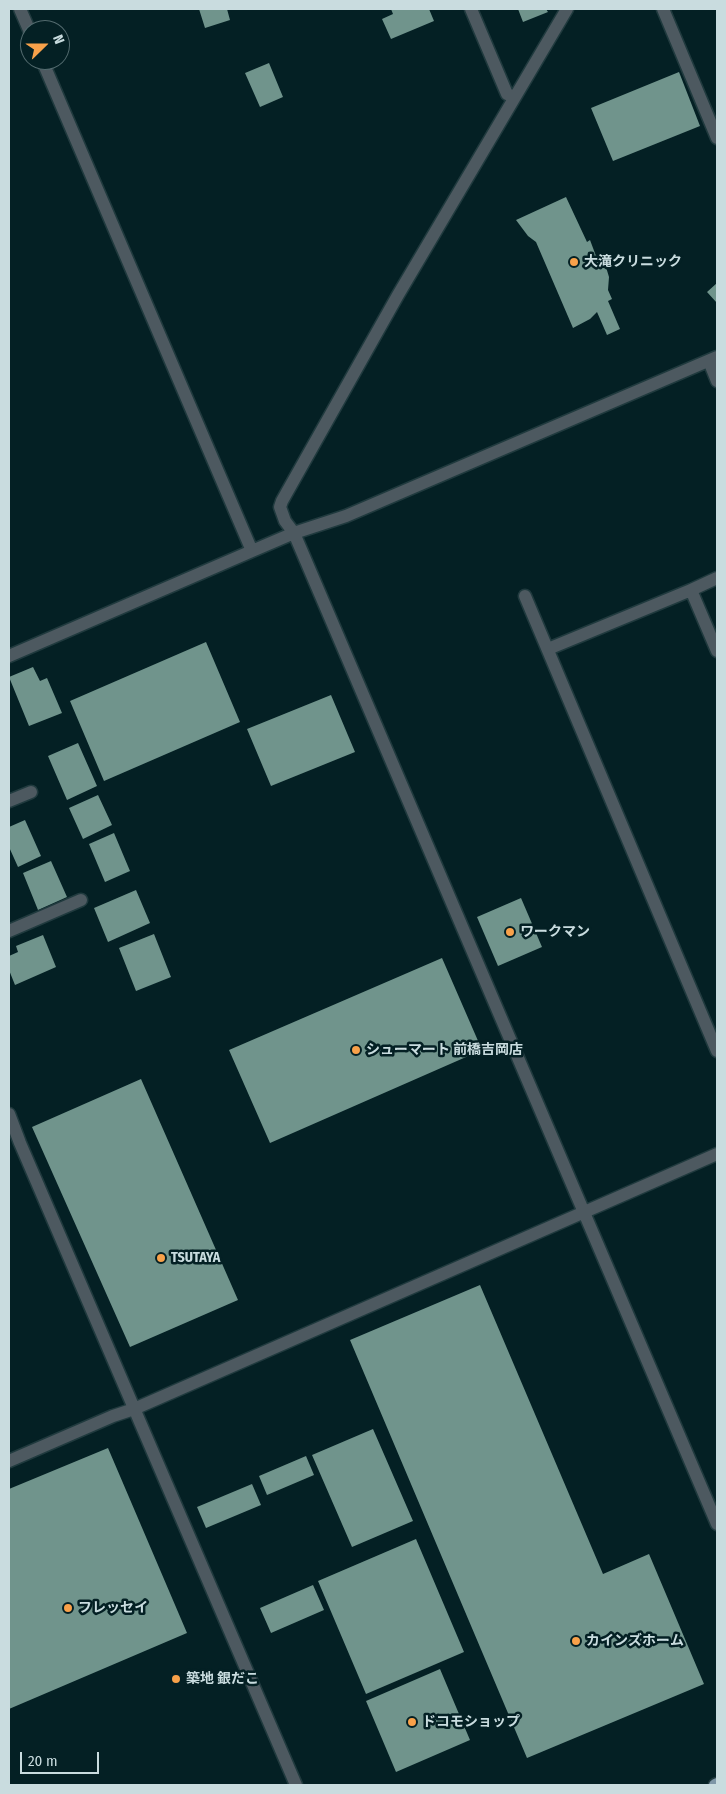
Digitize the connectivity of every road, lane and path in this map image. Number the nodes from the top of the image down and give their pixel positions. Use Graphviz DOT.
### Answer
graph roads {
  1 [pos="471,9"];
  2 [pos="567,9"];
  3 [pos="663,9"];
  4 [pos="46,70"];
  5 [pos="514,98"];
  6 [pos="717,138"];
  7 [pos="713,359"];
  8 [pos="717,381"];
  9 [pos="294,534"];
  10 [pos="252,550"];
  11 [pos="717,578"];
  12 [pos="691,590"];
  13 [pos="525,596"];
  14 [pos="548,649"];
  15 [pos="717,651"];
  16 [pos="9,656"];
  17 [pos="31,792"];
  18 [pos="9,801"];
  19 [pos="82,900"];
  20 [pos="9,931"];
  21 [pos="717,1051"];
  22 [pos="9,1114"];
  23 [pos="717,1154"];
  24 [pos="584,1211"];
  25 [pos="134,1410"];
  26 [pos="9,1460"];
  27 [pos="717,1524"];
  28 [pos="296,1785"];
  1 -- 5 [label="street"];
  2 -- 5 [label="street"];
  3 -- 6 [label="street"];
  4 -- 10 [label="street"];
  5 -- 9 [label="street"];
  7 -- 8 [label="street"];
  7 -- 9 [label="street"];
  9 -- 10 [label="street"];
  9 -- 24 [label="street"];
  10 -- 16 [label="street"];
  11 -- 12 [label="street"];
  12 -- 14 [label="street"];
  12 -- 15 [label="street"];
  13 -- 14 [label="street"];
  14 -- 21 [label="street"];
  17 -- 18 [label="street"];
  19 -- 20 [label="street"];
  22 -- 25 [label="street"];
  23 -- 24 [label="street"];
  24 -- 25 [label="street"];
  24 -- 27 [label="street"];
  25 -- 26 [label="street"];
  25 -- 28 [label="street"];
}
